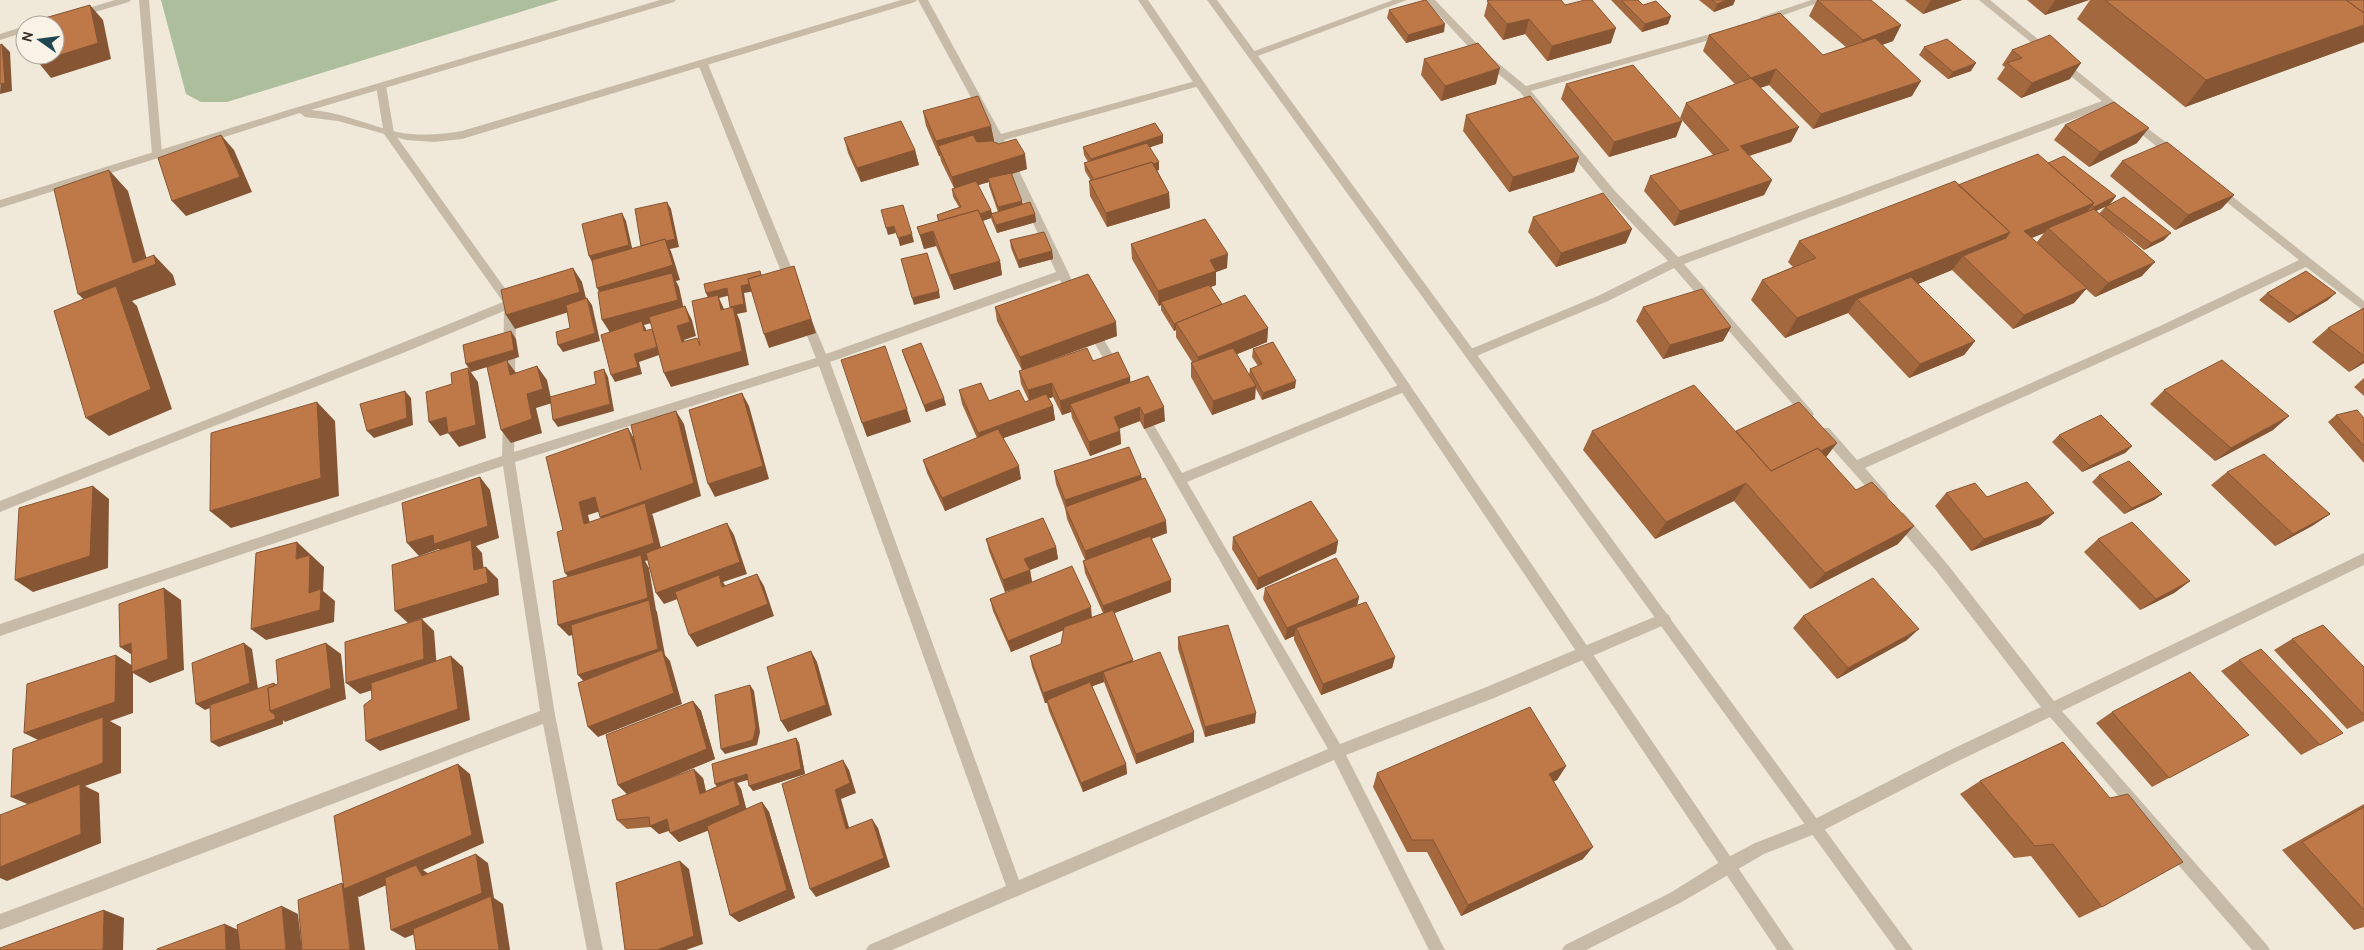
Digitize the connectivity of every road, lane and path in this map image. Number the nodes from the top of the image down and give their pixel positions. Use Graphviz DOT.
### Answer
graph roads {
  1 [pos="126,0"];
  2 [pos="144,0"];
  3 [pos="671,0"];
  4 [pos="912,0"];
  5 [pos="923,0"];
  6 [pos="1143,0"];
  7 [pos="1212,0"];
  8 [pos="1402,0"];
  9 [pos="1430,0"];
  10 [pos="1821,0"];
  11 [pos="1984,0"];
  12 [pos="68,17"];
  13 [pos="1758,22"];
  14 [pos="1731,31"];
  15 [pos="15,32"];
  16 [pos="0,37"];
  17 [pos="1252,55"];
  18 [pos="703,64"];
  19 [pos="1199,83"];
  20 [pos="381,86"];
  21 [pos="1524,90"];
  22 [pos="2110,102"];
  23 [pos="292,112"];
  24 [pos="389,134"];
  25 [pos="998,138"];
  26 [pos="157,154"];
  27 [pos="2186,163"];
  28 [pos="2208,182"];
  29 [pos="0,204"];
  30 [pos="2308,261"];
  31 [pos="1676,262"];
  32 [pos="1063,274"];
  33 [pos="1071,291"];
  34 [pos="510,304"];
  35 [pos="2364,307"];
  36 [pos="1084,315"];
  37 [pos="1470,354"];
  38 [pos="823,360"];
  39 [pos="1122,380"];
  40 [pos="1405,387"];
  41 [pos="509,391"];
  42 [pos="1136,405"];
  43 [pos="509,410"];
  44 [pos="508,459"];
  45 [pos="1856,466"];
  46 [pos="1180,479"];
  47 [pos="0,507"];
  48 [pos="2364,559"];
  49 [pos="1664,619"];
  50 [pos="0,630"];
  51 [pos="1584,653"];
  52 [pos="2051,708"];
  53 [pos="548,715"];
  54 [pos="1337,752"];
  55 [pos="1815,827"];
  56 [pos="1728,865"];
  57 [pos="1015,889"];
  58 [pos="0,922"];
  59 [pos="595,950"];
  60 [pos="874,950"];
  61 [pos="1437,950"];
  62 [pos="1570,950"];
  63 [pos="1786,950"];
  64 [pos="1905,950"];
  65 [pos="2262,950"];
  1 -- 12 [label="street"];
  2 -- 26 [label="street"];
  3 -- 20 [label="street"];
  4 -- 18 [label="street"];
  5 -- 25 [label="street"];
  6 -- 19 [label="street"];
  7 -- 17 [label="street"];
  8 -- 17 [label="street"];
  9 -- 21 [label="street"];
  10 -- 13 [label="street"];
  11 -- 22 [label="street"];
  14 -- 21 [label="street"];
  15 -- 16 [label="street"];
  17 -- 37 [label="street"];
  18 -- 24 [label="street"];
  18 -- 38 [label="street"];
  19 -- 25 [label="street"];
  19 -- 40 [label="street"];
  20 -- 23 [label="street"];
  20 -- 24 [label="street"];
  21 -- 31 [label="street"];
  22 -- 27 [label="street"];
  22 -- 31 [label="street"];
  23 -- 24 [label="street"];
  23 -- 26 [label="street"];
  24 -- 34 [label="street"];
  25 -- 32 [label="street"];
  26 -- 29 [label="street"];
  28 -- 30 [label="street"];
  30 -- 35 [label="street"];
  30 -- 45 [label="street"];
  31 -- 37 [label="street"];
  31 -- 45 [label="street"];
  32 -- 33 [label="street"];
  32 -- 38 [label="street"];
  34 -- 41 [label="street"];
  34 -- 47 [label="street"];
  36 -- 39 [label="street"];
  37 -- 49 [label="street"];
  38 -- 44 [label="street"];
  38 -- 57 [label="street"];
  40 -- 46 [label="street"];
  40 -- 51 [label="street"];
  42 -- 46 [label="street"];
  43 -- 44 [label="street"];
  44 -- 50 [label="street"];
  44 -- 53 [label="street"];
  45 -- 52 [label="street"];
  46 -- 54 [label="street"];
  48 -- 52 [label="street"];
  49 -- 51 [label="street"];
  49 -- 55 [label="street"];
  51 -- 54 [label="street"];
  51 -- 56 [label="street"];
  52 -- 55 [label="street"];
  52 -- 65 [label="street"];
  53 -- 58 [label="street"];
  53 -- 59 [label="street"];
  54 -- 57 [label="street"];
  54 -- 61 [label="street"];
  55 -- 56 [label="street"];
  55 -- 64 [label="street"];
  56 -- 62 [label="street"];
  56 -- 63 [label="street"];
  57 -- 60 [label="street"];
}
